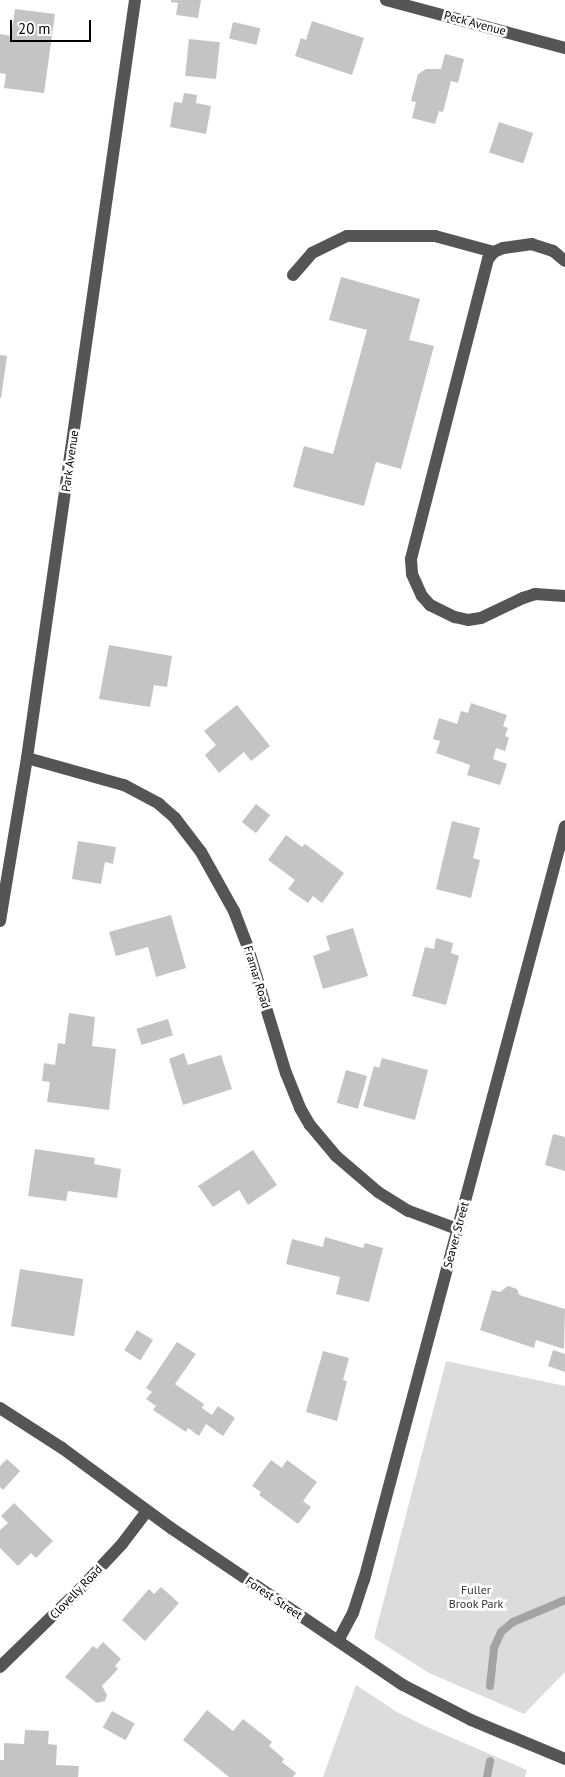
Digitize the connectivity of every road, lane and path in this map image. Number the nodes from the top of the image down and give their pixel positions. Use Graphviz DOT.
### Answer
graph roads {
  1 [pos="135,0"];
  2 [pos="386,0"];
  3 [pos="565,48"];
  4 [pos="494,252"];
  5 [pos="565,261"];
  6 [pos="293,275"];
  7 [pos="565,596"];
  8 [pos="27,758"];
  9 [pos="565,826"];
  10 [pos="0,921"];
  11 [pos="457,1229"];
  12 [pos="0,1408"];
  13 [pos="147,1511"];
  14 [pos="338,1641"];
  15 [pos="0,1667"];
  16 [pos="565,1759"];
  1 -- 8 [label="street, Park Avenue"];
  2 -- 3 [label="street, Peck Avenue"];
  4 -- 5 [label="street"];
  4 -- 6 [label="street"];
  4 -- 7 [label="street"];
  8 -- 10 [label="street, Park Avenue"];
  8 -- 11 [label="street, Framar Road"];
  9 -- 11 [label="street, Seaver Street"];
  11 -- 14 [label="street, Seaver Street"];
  12 -- 13 [label="street, Forest Street"];
  13 -- 14 [label="street, Forest Street"];
  13 -- 15 [label="street, Clovelly Road"];
  14 -- 16 [label="street, Forest Street"];
}
